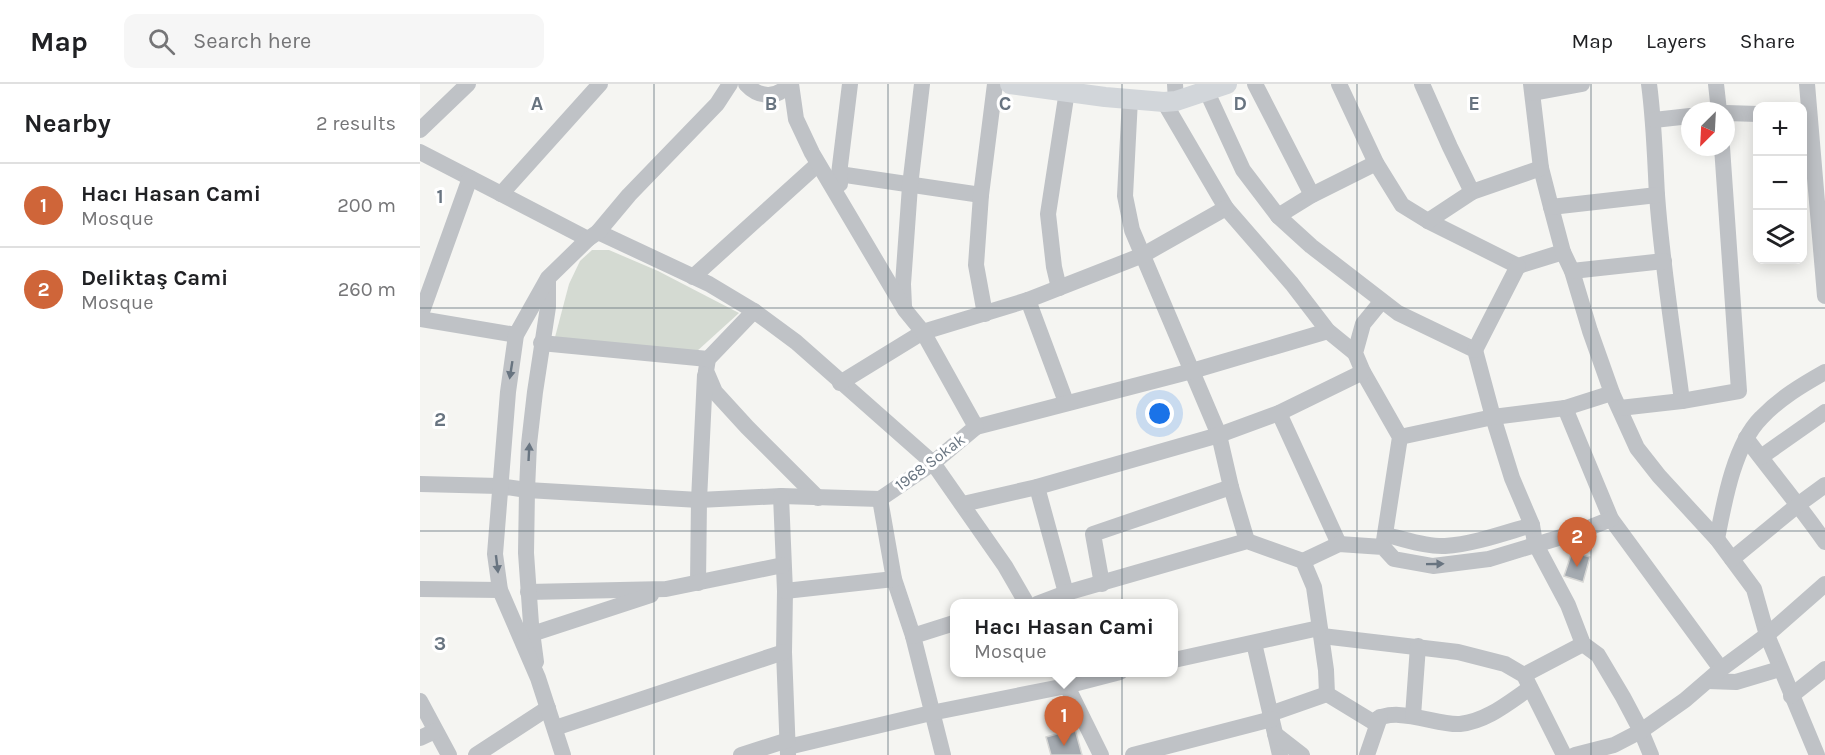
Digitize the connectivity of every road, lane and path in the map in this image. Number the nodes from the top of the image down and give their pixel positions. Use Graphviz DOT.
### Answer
graph roads {
  1 [pos="468,84"];
  2 [pos="600,84"];
  3 [pos="730,84"];
  4 [pos="790,84"];
  5 [pos="850,84"];
  6 [pos="922,84"];
  7 [pos="995,84"];
  8 [pos="1010,84"];
  9 [pos="1227,84"];
  10 [pos="1255,84"];
  11 [pos="1339,84"];
  12 [pos="1422,84"];
  13 [pos="1582,84"];
  14 [pos="1649,84"];
  15 [pos="1716,84"];
  16 [pos="1808,84"];
  17 [pos="1033,86"];
  18 [pos="1532,89"];
  19 [pos="757,91"];
  20 [pos="1067,91"];
  21 [pos="1104,91"];
  22 [pos="1207,92"];
  23 [pos="1172,96"];
  24 [pos="1130,99"];
  25 [pos="1718,102"];
  26 [pos="717,104"];
  27 [pos="1735,114"];
  28 [pos="1753,114"];
  29 [pos="1812,114"];
  30 [pos="1681,117"];
  31 [pos="796,119"];
  32 [pos="423,120"];
  33 [pos="1654,120"];
  34 [pos="420,152"];
  35 [pos="1723,156"];
  36 [pos="1376,162"];
  37 [pos="818,164"];
  38 [pos="1541,168"];
  39 [pos="840,174"];
  40 [pos="470,178"];
  41 [pos="910,186"];
  42 [pos="1472,192"];
  43 [pos="501,194"];
  44 [pos="981,195"];
  45 [pos="1312,195"];
  46 [pos="1657,195"];
  47 [pos="842,204"];
  48 [pos="1551,207"];
  49 [pos="1226,208"];
  50 [pos="1278,216"];
  51 [pos="1428,221"];
  52 [pos="593,235"];
  53 [pos="1563,252"];
  54 [pos="1143,255"];
  55 [pos="1664,261"];
  56 [pos="1518,266"];
  57 [pos="1572,271"];
  58 [pos="693,277"];
  59 [pos="548,278"];
  60 [pos="1825,287"];
  61 [pos="1059,288"];
  62 [pos="1825,296"];
  63 [pos="1028,300"];
  64 [pos="1381,302"];
  65 [pos="905,310"];
  66 [pos="754,311"];
  67 [pos="985,314"];
  68 [pos="420,318"];
  69 [pos="1328,331"];
  70 [pos="923,332"];
  71 [pos="516,335"];
  72 [pos="541,343"];
  73 [pos="1475,350"];
  74 [pos="1355,353"];
  75 [pos="707,365"];
  76 [pos="1192,371"];
  77 [pos="1363,372"];
  78 [pos="1825,372"];
  79 [pos="840,383"];
  80 [pos="1612,393"];
  81 [pos="1682,401"];
  82 [pos="1066,402"];
  83 [pos="1565,408"];
  84 [pos="1620,408"];
  85 [pos="1825,412"];
  86 [pos="1279,413"];
  87 [pos="1493,417"];
  88 [pos="976,427"];
  89 [pos="1219,435"];
  90 [pos="1400,436"];
  91 [pos="1746,438"];
  92 [pos="1761,457"];
  93 [pos="933,463"];
  94 [pos="420,484"];
  95 [pos="1825,485"];
  96 [pos="500,486"];
  97 [pos="1037,487"];
  98 [pos="1231,487"];
  99 [pos="527,490"];
  100 [pos="782,496"];
  101 [pos="818,498"];
  102 [pos="880,499"];
  103 [pos="699,500"];
  104 [pos="963,504"];
  105 [pos="1798,504"];
  106 [pos="1611,519"];
  107 [pos="1532,525"];
  108 [pos="1718,539"];
  109 [pos="1247,541"];
  110 [pos="1384,541"];
  111 [pos="1825,542"];
  112 [pos="1535,543"];
  113 [pos="1339,544"];
  114 [pos="1732,559"];
  115 [pos="1303,561"];
  116 [pos="783,565"];
  117 [pos="894,579"];
  118 [pos="698,583"];
  119 [pos="1101,584"];
  120 [pos="1825,584"];
  121 [pos="420,589"];
  122 [pos="669,589"];
  123 [pos="500,590"];
  124 [pos="785,591"];
  125 [pos="528,592"];
  126 [pos="1066,593"];
  127 [pos="1025,599"];
  128 [pos="1043,599"];
  129 [pos="950,624"];
  130 [pos="1320,632"];
  131 [pos="532,634"];
  132 [pos="1767,634"];
  133 [pos="913,636"];
  134 [pos="1254,643"];
  135 [pos="1583,644"];
  136 [pos="1418,646"];
  137 [pos="784,652"];
  138 [pos="1178,659"];
  139 [pos="1721,669"];
  140 [pos="1780,669"];
  141 [pos="1825,669"];
  142 [pos="1079,677"];
  143 [pos="538,678"];
  144 [pos="1063,679"];
  145 [pos="1708,681"];
  146 [pos="1527,682"];
  147 [pos="1327,694"];
  148 [pos="1791,696"];
  149 [pos="420,701"];
  150 [pos="548,708"];
  151 [pos="931,713"];
  152 [pos="1413,716"];
  153 [pos="1380,717"];
  154 [pos="1272,722"];
  155 [pos="555,728"];
  156 [pos="1641,731"];
  157 [pos="427,734"];
  158 [pos="788,747"];
  159 [pos="1816,752"];
  160 [pos="449,755"];
  161 [pos="476,755"];
  162 [pos="563,755"];
  163 [pos="741,755"];
  164 [pos="943,755"];
  165 [pos="1101,755"];
  166 [pos="1133,755"];
  167 [pos="1280,755"];
  168 [pos="1302,755"];
  169 [pos="1367,755"];
  170 [pos="1564,755"];
  171 [pos="1575,755"];
  172 [pos="1651,755"];
  1 -- 32 [label="street"];
  2 -- 43 [label="street"];
  3 -- 26 [label="street"];
  4 -- 19 [label="street"];
  4 -- 31 [label="street"];
  5 -- 39 [label="street"];
  6 -- 41 [label="street"];
  7 -- 44 [label="street"];
  8 -- 17 [label="main road"];
  9 -- 22 [label="main road"];
  10 -- 45 [label="street"];
  11 -- 36 [label="street"];
  12 -- 42 [label="street"];
  13 -- 18 [label="street"];
  14 -- 33 [label="street"];
  15 -- 25 [label="street"];
  16 -- 29 [label="street"];
  17 -- 20 [label="main road"];
  18 -- 38 [label="street"];
  19 -- 26 [label="street"];
  19 -- 31 [label="street"];
  20 -- 21 [label="main road"];
  20 -- 61 [label="street"];
  21 -- 24 [label="main road"];
  22 -- 23 [label="main road"];
  22 -- 50 [label="street"];
  23 -- 24 [label="main road"];
  23 -- 49 [label="street"];
  24 -- 54 [label="street"];
  26 -- 52 [label="street"];
  27 -- 28 [label="street"];
  29 -- 60 [label="street"];
  30 -- 33 [label="street"];
  31 -- 37 [label="street, 1968 Sokak"];
  33 -- 46 [label="street"];
  34 -- 40 [label="street"];
  35 -- 81 [label="street"];
  36 -- 45 [label="street"];
  36 -- 51 [label="street"];
  37 -- 47 [label="street, 1968 Sokak"];
  37 -- 58 [label="street"];
  38 -- 42 [label="street"];
  38 -- 48 [label="street"];
  39 -- 41 [label="street"];
  39 -- 47 [label="street"];
  40 -- 43 [label="street"];
  40 -- 68 [label="street"];
  41 -- 44 [label="street"];
  41 -- 65 [label="street"];
  42 -- 51 [label="street"];
  43 -- 52 [label="street"];
  44 -- 67 [label="street"];
  45 -- 50 [label="street"];
  46 -- 48 [label="street"];
  46 -- 55 [label="street"];
  47 -- 65 [label="street, 1968 Sokak"];
  48 -- 53 [label="street"];
  49 -- 54 [label="street"];
  49 -- 69 [label="street"];
  50 -- 64 [label="street"];
  51 -- 56 [label="street"];
  52 -- 58 [label="street"];
  52 -- 59 [label="street"];
  53 -- 56 [label="street"];
  53 -- 57 [label="street"];
  54 -- 61 [label="street"];
  54 -- 76 [label="street"];
  55 -- 57 [label="street"];
  55 -- 81 [label="street"];
  56 -- 73 [label="street"];
  57 -- 80 [label="street"];
  58 -- 66 [label="street"];
  59 -- 71 [label="street"];
  59 -- 72 [label="street"];
  60 -- 62 [label="street"];
  61 -- 63 [label="street"];
  63 -- 67 [label="street"];
  63 -- 82 [label="street"];
  64 -- 73 [label="street"];
  64 -- 74 [label="street"];
  65 -- 70 [label="street, 1968 Sokak"];
  66 -- 75 [label="street"];
  66 -- 79 [label="street"];
  67 -- 70 [label="street"];
  68 -- 71 [label="street"];
  69 -- 74 [label="street"];
  69 -- 76 [label="street"];
  70 -- 79 [label="street"];
  70 -- 88 [label="street, 1968 Sokak"];
  71 -- 96 [label="street, one-way"];
  72 -- 75 [label="street"];
  99 -- 72 [label="street, one-way"];
  73 -- 87 [label="street"];
  74 -- 77 [label="street"];
  75 -- 101 [label="street"];
  75 -- 103 [label="street"];
  76 -- 82 [label="street"];
  76 -- 89 [label="street"];
  77 -- 86 [label="street"];
  77 -- 90 [label="street"];
  78 -- 91 [label="street"];
  79 -- 93 [label="street"];
  80 -- 83 [label="street"];
  80 -- 84 [label="street"];
  81 -- 84 [label="street"];
  82 -- 88 [label="street"];
  83 -- 87 [label="street"];
  83 -- 106 [label="street"];
  84 -- 108 [label="street"];
  85 -- 92 [label="street"];
  86 -- 89 [label="street"];
  86 -- 113 [label="street"];
  87 -- 90 [label="street"];
  87 -- 107 [label="street"];
  88 -- 93 [label="street, 1968 Sokak"];
  89 -- 97 [label="street"];
  89 -- 98 [label="street"];
  90 -- 110 [label="street"];
  91 -- 92 [label="street"];
  91 -- 108 [label="street"];
  92 -- 105 [label="street"];
  93 -- 102 [label="street, 1968 Sokak"];
  93 -- 104 [label="street"];
  94 -- 96 [label="street, 1968 Sokak"];
  95 -- 105 [label="street"];
  96 -- 99 [label="street, 1968 Sokak"];
  96 -- 123 [label="street, one-way"];
  97 -- 104 [label="street"];
  97 -- 126 [label="street"];
  98 -- 109 [label="street"];
  98 -- 119 [label="street"];
  99 -- 103 [label="street, 1968 Sokak"];
  99 -- 125 [label="street"];
  100 -- 101 [label="street, 1968 Sokak"];
  100 -- 103 [label="street, 1968 Sokak"];
  100 -- 116 [label="street"];
  101 -- 102 [label="street, 1968 Sokak"];
  102 -- 117 [label="street"];
  103 -- 118 [label="street"];
  104 -- 127 [label="street"];
  105 -- 111 [label="street"];
  105 -- 114 [label="street"];
  106 -- 112 [label="street"];
  106 -- 139 [label="street"];
  107 -- 110 [label="street"];
  107 -- 112 [label="street"];
  108 -- 114 [label="street"];
  109 -- 115 [label="street"];
  109 -- 119 [label="street"];
  110 -- 112 [label="street, one-way"];
  110 -- 113 [label="street"];
  112 -- 135 [label="street"];
  113 -- 115 [label="street"];
  114 -- 132 [label="street"];
  115 -- 130 [label="street"];
  116 -- 118 [label="street"];
  116 -- 124 [label="street"];
  117 -- 124 [label="street"];
  117 -- 133 [label="street"];
  118 -- 122 [label="street"];
  119 -- 126 [label="street"];
  120 -- 132 [label="street"];
  121 -- 123 [label="street"];
  122 -- 125 [label="street"];
  122 -- 131 [label="street"];
  123 -- 143 [label="street"];
  124 -- 137 [label="street"];
  125 -- 131 [label="street"];
  126 -- 128 [label="street"];
  129 -- 133 [label="street"];
  130 -- 134 [label="street"];
  130 -- 136 [label="street"];
  130 -- 147 [label="street"];
  131 -- 143 [label="street"];
  132 -- 139 [label="street"];
  132 -- 140 [label="street"];
  133 -- 151 [label="street"];
  134 -- 138 [label="street"];
  134 -- 154 [label="street"];
  135 -- 146 [label="street"];
  135 -- 156 [label="street"];
  136 -- 146 [label="street"];
  136 -- 152 [label="street"];
  137 -- 155 [label="street"];
  137 -- 158 [label="street"];
  139 -- 145 [label="street"];
  140 -- 145 [label="street"];
  140 -- 148 [label="street"];
  141 -- 148 [label="street"];
  142 -- 144 [label="street"];
  143 -- 150 [label="street"];
  144 -- 151 [label="street"];
  144 -- 165 [label="street"];
  145 -- 156 [label="street"];
  146 -- 152 [label="street"];
  146 -- 170 [label="street"];
  147 -- 153 [label="street"];
  147 -- 154 [label="street"];
  148 -- 159 [label="street"];
  149 -- 157 [label="street"];
  150 -- 155 [label="street"];
  150 -- 161 [label="street"];
  151 -- 158 [label="street"];
  151 -- 164 [label="street"];
  152 -- 153 [label="street"];
  153 -- 169 [label="street"];
  154 -- 166 [label="street"];
  154 -- 167 [label="street"];
  154 -- 168 [label="street"];
  155 -- 162 [label="street"];
  156 -- 171 [label="street"];
  156 -- 172 [label="street"];
  157 -- 160 [label="street"];
  158 -- 163 [label="street"];
}
